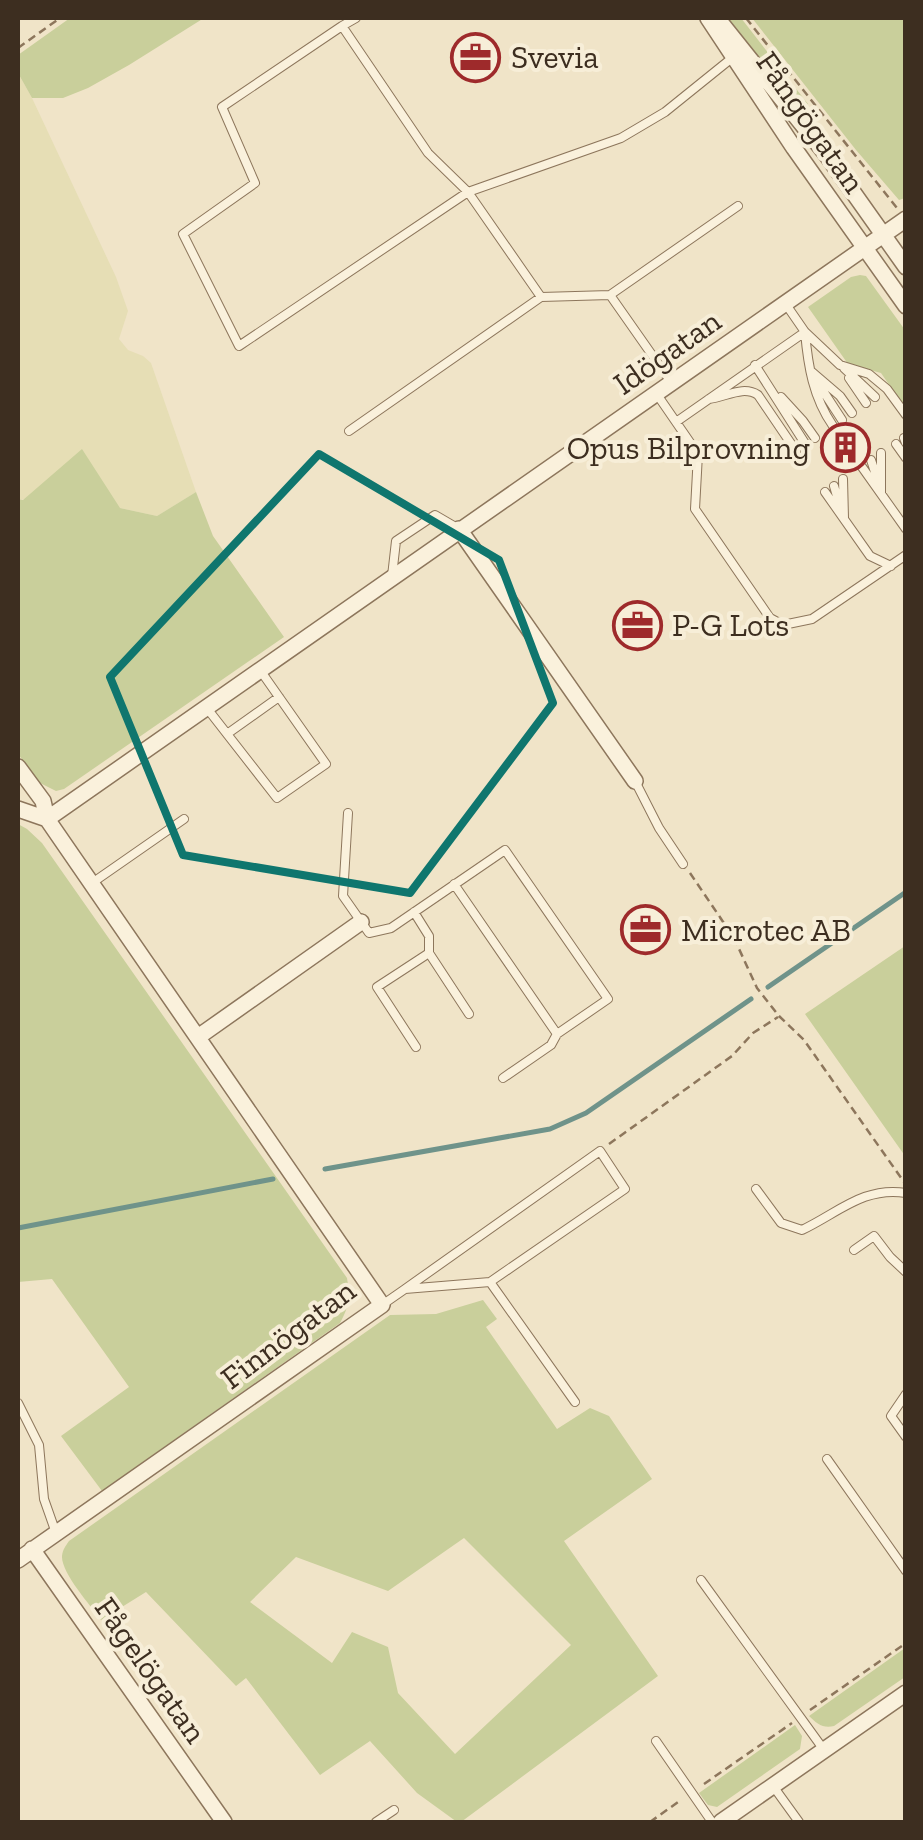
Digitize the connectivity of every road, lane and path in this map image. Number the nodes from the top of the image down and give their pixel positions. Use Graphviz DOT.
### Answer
graph roads {
  1 [pos="44,18"];
  2 [pos="60,18"];
  3 [pos="356,18"];
  4 [pos="708,18"];
  5 [pos="716,18"];
  6 [pos="746,18"];
  7 [pos="47,26"];
  8 [pos="342,26"];
  9 [pos="18,48"];
  10 [pos="738,53"];
  11 [pos="468,192"];
  12 [pos="738,206"];
  13 [pos="905,219"];
  14 [pos="884,234"];
  15 [pos="864,248"];
  16 [pos="906,267"];
  17 [pos="610,295"];
  18 [pos="541,298"];
  19 [pos="785,303"];
  20 [pos="906,306"];
  21 [pos="805,332"];
  22 [pos="756,365"];
  23 [pos="840,365"];
  24 [pos="808,369"];
  25 [pos="672,382"];
  26 [pos="771,387"];
  27 [pos="656,393"];
  28 [pos="705,400"];
  29 [pos="870,400"];
  30 [pos="852,413"];
  31 [pos="906,416"];
  32 [pos="842,420"];
  33 [pos="676,422"];
  34 [pos="833,426"];
  35 [pos="349,432"];
  36 [pos="815,438"];
  37 [pos="902,441"];
  38 [pos="806,445"];
  39 [pos="796,451"];
  40 [pos="881,454"];
  41 [pos="906,458"];
  42 [pos="872,460"];
  43 [pos="862,466"];
  44 [pos="844,479"];
  45 [pos="834,486"];
  46 [pos="825,492"];
  47 [pos="881,493"];
  48 [pos="844,518"];
  49 [pos="906,528"];
  50 [pos="459,530"];
  51 [pos="906,555"];
  52 [pos="891,566"];
  53 [pos="392,576"];
  54 [pos="260,670"];
  55 [pos="279,697"];
  56 [pos="206,707"];
  57 [pos="228,734"];
  58 [pos="18,767"];
  59 [pos="635,781"];
  60 [pos="18,809"];
  61 [pos="348,813"];
  62 [pos="48,819"];
  63 [pos="184,819"];
  64 [pos="683,864"];
  65 [pos="92,883"];
  66 [pos="454,884"];
  67 [pos="414,912"];
  68 [pos="361,922"];
  69 [pos="429,953"];
  70 [pos="469,1014"];
  71 [pos="779,1016"];
  72 [pos="557,1034"];
  73 [pos="198,1037"];
  74 [pos="416,1048"];
  75 [pos="503,1078"];
  76 [pos="600,1151"];
  77 [pos="906,1184"];
  78 [pos="756,1190"];
  79 [pos="906,1193"];
  80 [pos="854,1250"];
  81 [pos="906,1272"];
  82 [pos="490,1282"];
  83 [pos="405,1289"];
  84 [pos="382,1306"];
  85 [pos="906,1394"];
  86 [pos="575,1402"];
  87 [pos="18,1403"];
  88 [pos="906,1437"];
  89 [pos="828,1459"];
  90 [pos="56,1533"];
  91 [pos="32,1549"];
  92 [pos="18,1560"];
  93 [pos="906,1570"];
  94 [pos="702,1580"];
  95 [pos="906,1642"];
  96 [pos="906,1693"];
  97 [pos="800,1717"];
  98 [pos="656,1742"];
  99 [pos="824,1750"];
  100 [pos="773,1786"];
  101 [pos="692,1793"];
  102 [pos="394,1810"];
  103 [pos="224,1822"];
  104 [pos="376,1822"];
  105 [pos="650,1822"];
  106 [pos="712,1822"];
  107 [pos="720,1822"];
  108 [pos="800,1822"];
  1 -- 7 [label="path"];
  2 -- 7 [label="path"];
  3 -- 8 [label="lane"];
  4 -- 10 [label="street, Fångögatan"];
  5 -- 10 [label="street, Fångögatan"];
  6 -- 13 [label="path"];
  7 -- 9 [label="path"];
  8 -- 11 [label="lane"];
  8 -- 11 [label="lane"];
  10 -- 11 [label="lane"];
  10 -- 14 [label="street, Fångögatan"];
  10 -- 15 [label="street, Fångögatan"];
  11 -- 18 [label="lane"];
  12 -- 17 [label="lane"];
  13 -- 14 [label="street, Idögatan"];
  14 -- 15 [label="street, Idögatan"];
  14 -- 16 [label="street, Fångögatan"];
  15 -- 19 [label="street, Idögatan"];
  15 -- 20 [label="street, Fångögatan"];
  17 -- 18 [label="lane"];
  17 -- 25 [label="lane"];
  18 -- 35 [label="lane"];
  19 -- 21 [label="lane"];
  19 -- 25 [label="street, Idögatan"];
  21 -- 22 [label="lane"];
  21 -- 23 [label="lane"];
  21 -- 24 [label="lane"];
  22 -- 26 [label="lane"];
  22 -- 28 [label="lane"];
  23 -- 29 [label="lane"];
  23 -- 31 [label="lane"];
  24 -- 30 [label="lane"];
  24 -- 32 [label="lane"];
  24 -- 34 [label="lane"];
  25 -- 27 [label="street, Idögatan"];
  26 -- 36 [label="lane"];
  26 -- 38 [label="lane"];
  27 -- 33 [label="lane"];
  27 -- 50 [label="street, Idögatan"];
  28 -- 33 [label="lane"];
  28 -- 39 [label="lane"];
  33 -- 52 [label="lane"];
  37 -- 41 [label="lane"];
  40 -- 47 [label="lane"];
  42 -- 47 [label="lane"];
  43 -- 47 [label="lane"];
  44 -- 48 [label="lane"];
  45 -- 48 [label="lane"];
  46 -- 48 [label="lane"];
  47 -- 49 [label="lane"];
  48 -- 52 [label="lane"];
  50 -- 53 [label="street, Idögatan"];
  50 -- 53 [label="lane"];
  50 -- 59 [label="street"];
  51 -- 52 [label="lane"];
  53 -- 54 [label="street, Idögatan"];
  54 -- 55 [label="lane"];
  54 -- 56 [label="street, Idögatan"];
  55 -- 57 [label="lane"];
  55 -- 57 [label="lane"];
  56 -- 57 [label="lane"];
  56 -- 62 [label="street, Idögatan"];
  58 -- 62 [label="street, Finnögatan"];
  59 -- 64 [label="lane"];
  60 -- 62 [label="street"];
  61 -- 68 [label="lane"];
  62 -- 65 [label="street, Finnögatan"];
  63 -- 65 [label="lane"];
  64 -- 71 [label="path"];
  65 -- 73 [label="street, Finnögatan"];
  66 -- 67 [label="lane"];
  66 -- 72 [label="lane"];
  66 -- 72 [label="lane"];
  67 -- 68 [label="lane"];
  67 -- 69 [label="lane"];
  68 -- 73 [label="street"];
  69 -- 70 [label="lane"];
  69 -- 74 [label="lane"];
  71 -- 76 [label="path"];
  71 -- 77 [label="path"];
  72 -- 75 [label="lane"];
  73 -- 84 [label="street, Finnögatan"];
  76 -- 82 [label="lane"];
  76 -- 83 [label="lane"];
  78 -- 79 [label="lane"];
  80 -- 81 [label="lane"];
  82 -- 83 [label="lane"];
  82 -- 86 [label="lane"];
  83 -- 84 [label="lane"];
  84 -- 90 [label="street, Finnögatan"];
  85 -- 88 [label="lane"];
  87 -- 90 [label="lane"];
  89 -- 93 [label="lane"];
  90 -- 91 [label="street, Finnögatan"];
  91 -- 92 [label="street, Finnögatan"];
  91 -- 103 [label="street, Fågelögatan"];
  94 -- 97 [label="lane"];
  95 -- 97 [label="path"];
  96 -- 99 [label="street"];
  97 -- 99 [label="lane"];
  97 -- 101 [label="path"];
  98 -- 101 [label="lane"];
  99 -- 100 [label="street"];
  100 -- 107 [label="street"];
  100 -- 108 [label="lane"];
  101 -- 105 [label="path"];
  101 -- 106 [label="lane"];
  102 -- 104 [label="lane"];
}
